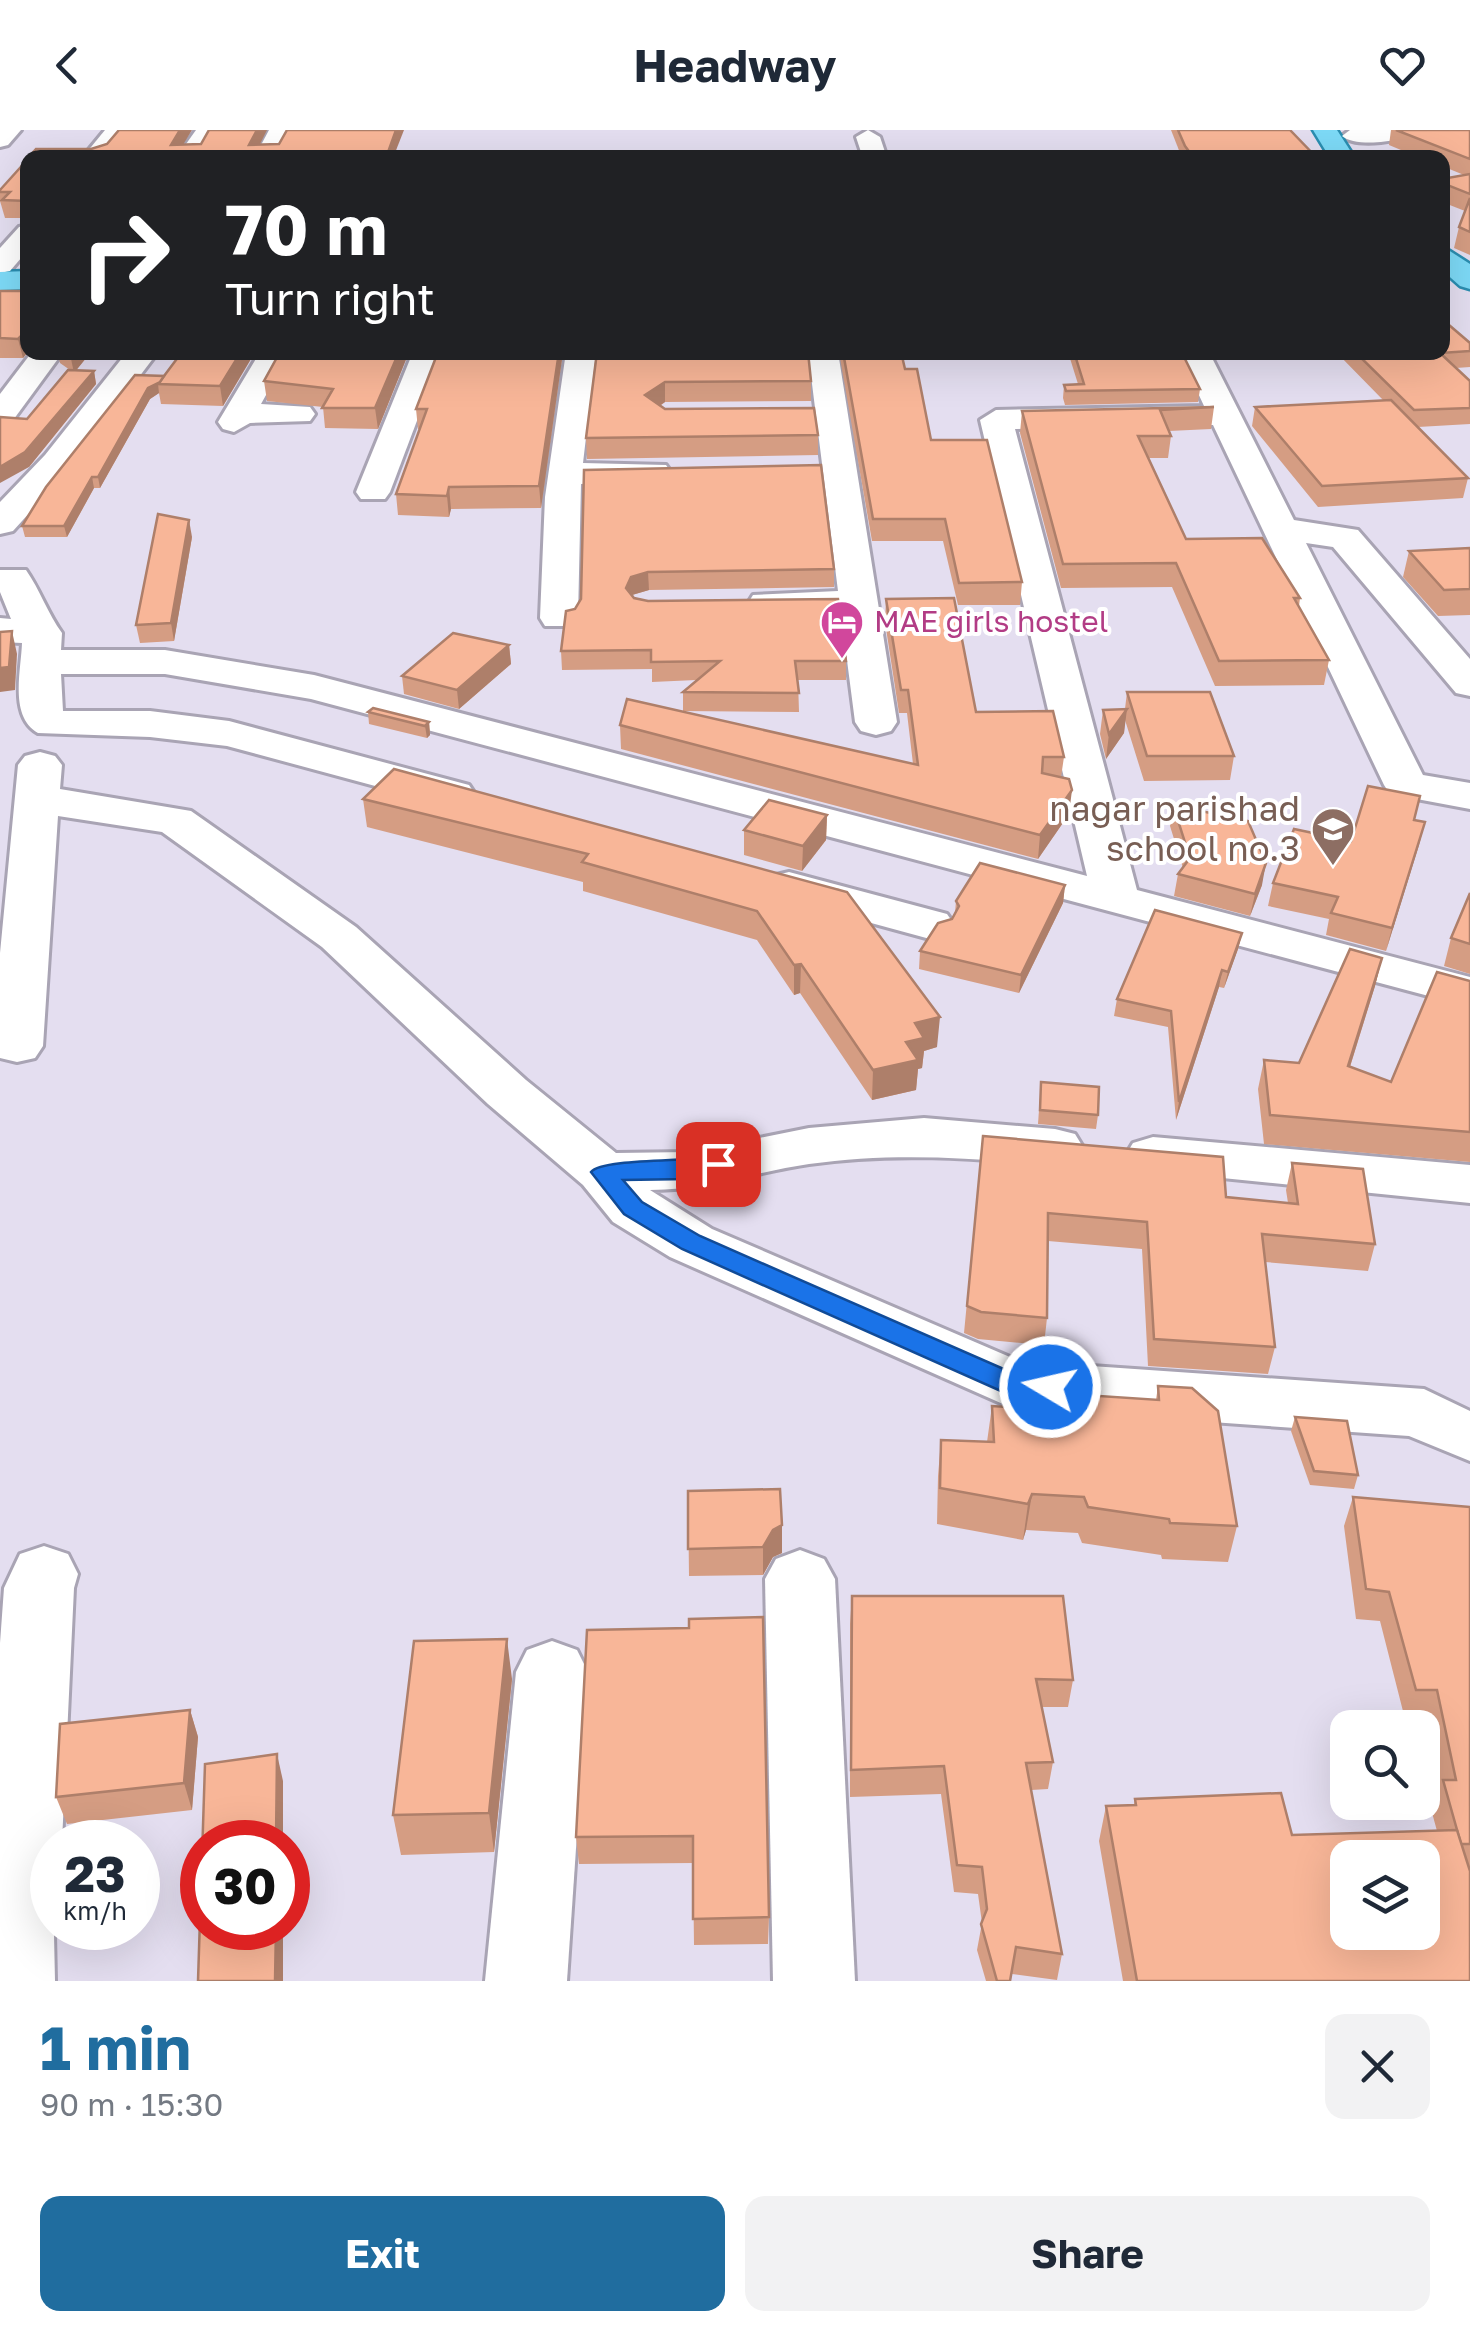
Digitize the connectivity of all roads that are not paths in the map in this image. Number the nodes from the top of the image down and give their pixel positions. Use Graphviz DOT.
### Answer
graph roads {
  1 [pos="9,130"];
  2 [pos="118,130"];
  3 [pos="1324,130"];
  4 [pos="1408,130"];
  5 [pos="0,140"];
  6 [pos="1354,145"];
  7 [pos="101,150"];
  8 [pos="20,243"];
  9 [pos="0,266"];
  10 [pos="1450,269"];
  11 [pos="1470,305"];
  12 [pos="42,360"];
  13 [pos="137,360"];
  14 [pos="270,360"];
  15 [pos="425,360"];
  16 [pos="580,360"];
  17 [pos="824,360"];
  18 [pos="1198,360"];
  19 [pos="298,414"];
  20 [pos="794,414"];
  21 [pos="831,414"];
  22 [pos="0,416"];
  23 [pos="1228,416"];
  24 [pos="800,470"];
  25 [pos="838,470"];
  26 [pos="682,472"];
  27 [pos="565,474"];
  28 [pos="373,492"];
  29 [pos="0,523"];
  30 [pos="1283,530"];
  31 [pos="13,578"];
  32 [pos="859,602"];
  33 [pos="756,603"];
  34 [pos="559,618"];
  35 [pos="26,641"];
  36 [pos="1470,684"];
  37 [pos="44,719"];
  38 [pos="876,722"];
  39 [pos="1470,796"];
  40 [pos="38,799"];
  41 [pos="494,806"];
  42 [pos="740,872"];
  43 [pos="1116,899"];
  44 [pos="930,924"];
  45 [pos="1470,992"];
  46 [pos="17,1046"];
  47 [pos="604,1172"];
  48 [pos="1470,1184"];
  49 [pos="1470,1436"];
  50 [pos="44,1574"];
  51 [pos="800,1579"];
  52 [pos="552,1672"];
  53 [pos="15,1763"];
  54 [pos="14,1981"];
  55 [pos="526,1981"];
  56 [pos="814,1981"];
  1 -- 5 [label="street"];
  2 -- 7 [label="street"];
  3 -- 6 [label="main road"];
  4 -- 6 [label="street"];
  8 -- 9 [label="street"];
  10 -- 11 [label="main road"];
  12 -- 22 [label="street"];
  13 -- 29 [label="street"];
  14 -- 19 [label="street"];
  15 -- 28 [label="street"];
  16 -- 27 [label="street"];
  17 -- 21 [label="street"];
  18 -- 23 [label="street"];
  20 -- 21 [label="street"];
  21 -- 25 [label="street"];
  23 -- 30 [label="street"];
  23 -- 43 [label="street"];
  24 -- 25 [label="street"];
  25 -- 32 [label="street"];
  26 -- 27 [label="street"];
  27 -- 34 [label="street"];
  30 -- 36 [label="street"];
  30 -- 39 [label="street"];
  31 -- 35 [label="street"];
  32 -- 33 [label="street"];
  32 -- 38 [label="street"];
  35 -- 37 [label="street"];
  35 -- 43 [label="street"];
  37 -- 40 [label="street"];
  37 -- 41 [label="street"];
  40 -- 46 [label="street"];
  40 -- 47 [label="street"];
  42 -- 44 [label="street"];
  43 -- 45 [label="street"];
  47 -- 48 [label="street"];
  47 -- 49 [label="street"];
  50 -- 53 [label="street"];
  51 -- 56 [label="street"];
  52 -- 55 [label="street"];
  53 -- 54 [label="street"];
}
